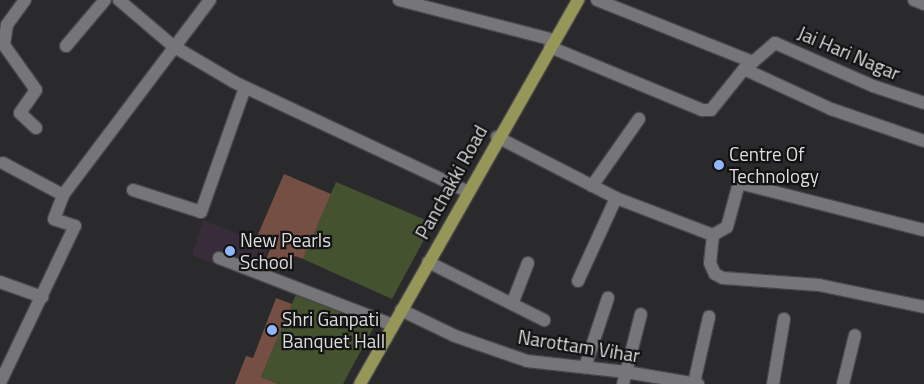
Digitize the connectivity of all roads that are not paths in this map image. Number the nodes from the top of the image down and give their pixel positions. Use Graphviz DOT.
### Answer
graph roads {
  1 [pos="25,0"];
  2 [pos="105,0"];
  3 [pos="119,0"];
  4 [pos="210,0"];
  5 [pos="399,0"];
  6 [pos="578,0"];
  7 [pos="597,0"];
  8 [pos="914,0"];
  9 [pos="924,4"];
  10 [pos="552,43"];
  11 [pos="2,44"];
  12 [pos="66,46"];
  13 [pos="173,46"];
  14 [pos="749,65"];
  15 [pos="245,88"];
  16 [pos="924,103"];
  17 [pos="639,119"];
  18 [pos="36,128"];
  19 [pos="497,137"];
  20 [pos="924,140"];
  21 [pos="3,163"];
  22 [pos="592,186"];
  23 [pos="134,190"];
  24 [pos="467,191"];
  25 [pos="63,195"];
  26 [pos="616,198"];
  27 [pos="924,230"];
  28 [pos="713,235"];
  29 [pos="219,258"];
  30 [pos="428,262"];
  31 [pos="528,263"];
  32 [pos="578,281"];
  33 [pos="0,282"];
  34 [pos="42,297"];
  35 [pos="608,298"];
  36 [pos="512,304"];
  37 [pos="924,308"];
  38 [pos="401,310"];
  39 [pos="641,314"];
  40 [pos="709,317"];
  41 [pos="784,319"];
  42 [pos="544,320"];
  43 [pos="393,325"];
  44 [pos="854,335"];
  45 [pos="585,367"];
  46 [pos="625,378"];
  47 [pos="0,383"];
  48 [pos="690,383"];
  49 [pos="360,384"];
  50 [pos="773,384"];
  51 [pos="843,384"];
  1 -- 11 [label="street"];
  2 -- 12 [label="street"];
  3 -- 13 [label="street"];
  4 -- 13 [label="street"];
  5 -- 10 [label="street"];
  6 -- 10 [label="main road, Panchakki Road"];
  7 -- 14 [label="street"];
  8 -- 9 [label="street"];
  10 -- 14 [label="street"];
  10 -- 19 [label="main road, Panchakki Road"];
  11 -- 18 [label="street"];
  13 -- 15 [label="street"];
  13 -- 25 [label="street"];
  14 -- 16 [label="street, Jai Hari Nagar"];
  14 -- 20 [label="street"];
  15 -- 23 [label="street"];
  15 -- 24 [label="street"];
  17 -- 22 [label="street"];
  19 -- 22 [label="street"];
  19 -- 24 [label="main road, Panchakki Road"];
  21 -- 25 [label="street"];
  22 -- 26 [label="street"];
  24 -- 30 [label="main road, Panchakki Road"];
  25 -- 34 [label="street"];
  26 -- 28 [label="street"];
  26 -- 32 [label="street"];
  27 -- 28 [label="street"];
  28 -- 37 [label="street"];
  29 -- 43 [label="street"];
  30 -- 36 [label="street"];
  30 -- 38 [label="main road, Panchakki Road"];
  31 -- 36 [label="street"];
  33 -- 34 [label="street"];
  34 -- 47 [label="street"];
  35 -- 45 [label="street"];
  36 -- 42 [label="street"];
  38 -- 43 [label="main road, Panchakki Road"];
  38 -- 45 [label="street, Narottam Vihar"];
  39 -- 46 [label="street"];
  40 -- 48 [label="street"];
  41 -- 50 [label="street"];
  43 -- 49 [label="main road, Panchakki Road"];
  44 -- 51 [label="street"];
  45 -- 46 [label="street, Narottam Vihar"];
  46 -- 48 [label="street, Narottam Vihar"];
}
